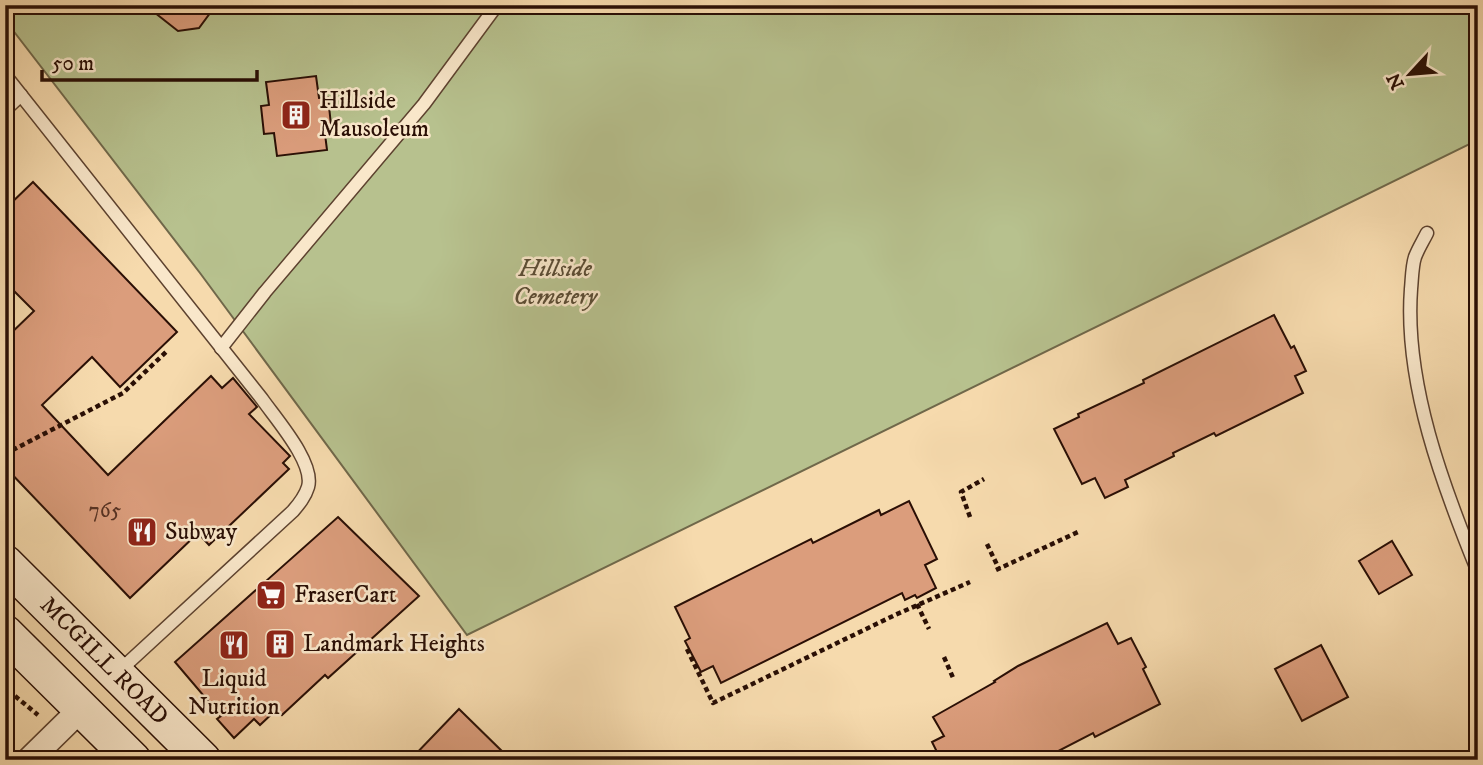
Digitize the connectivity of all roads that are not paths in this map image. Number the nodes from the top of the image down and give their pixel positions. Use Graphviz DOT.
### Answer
graph roads {
  1 [pos="497,5"];
  2 [pos="5,75"];
  3 [pos="21,95"];
  4 [pos="5,110"];
  5 [pos="1427,233"];
  6 [pos="221,348"];
  7 [pos="5,563"];
  8 [pos="1478,572"];
  9 [pos="5,633"];
  10 [pos="117,673"];
  11 [pos="82,708"];
  12 [pos="29,760"];
  13 [pos="132,760"];
  14 [pos="203,760"];
  1 -- 6 [label="lane"];
  2 -- 3 [label="lane"];
  3 -- 4 [label="lane"];
  3 -- 6 [label="lane"];
  5 -- 8 [label="lane"];
  6 -- 10 [label="lane"];
  7 -- 10 [label="main road, MCGILL ROAD"];
  9 -- 11 [label="main road, MCGILL ROAD"];
  10 -- 11 [label="main road"];
  10 -- 14 [label="main road, MCGILL ROAD"];
  11 -- 12 [label="street"];
  11 -- 13 [label="main road, MCGILL ROAD"];
}
